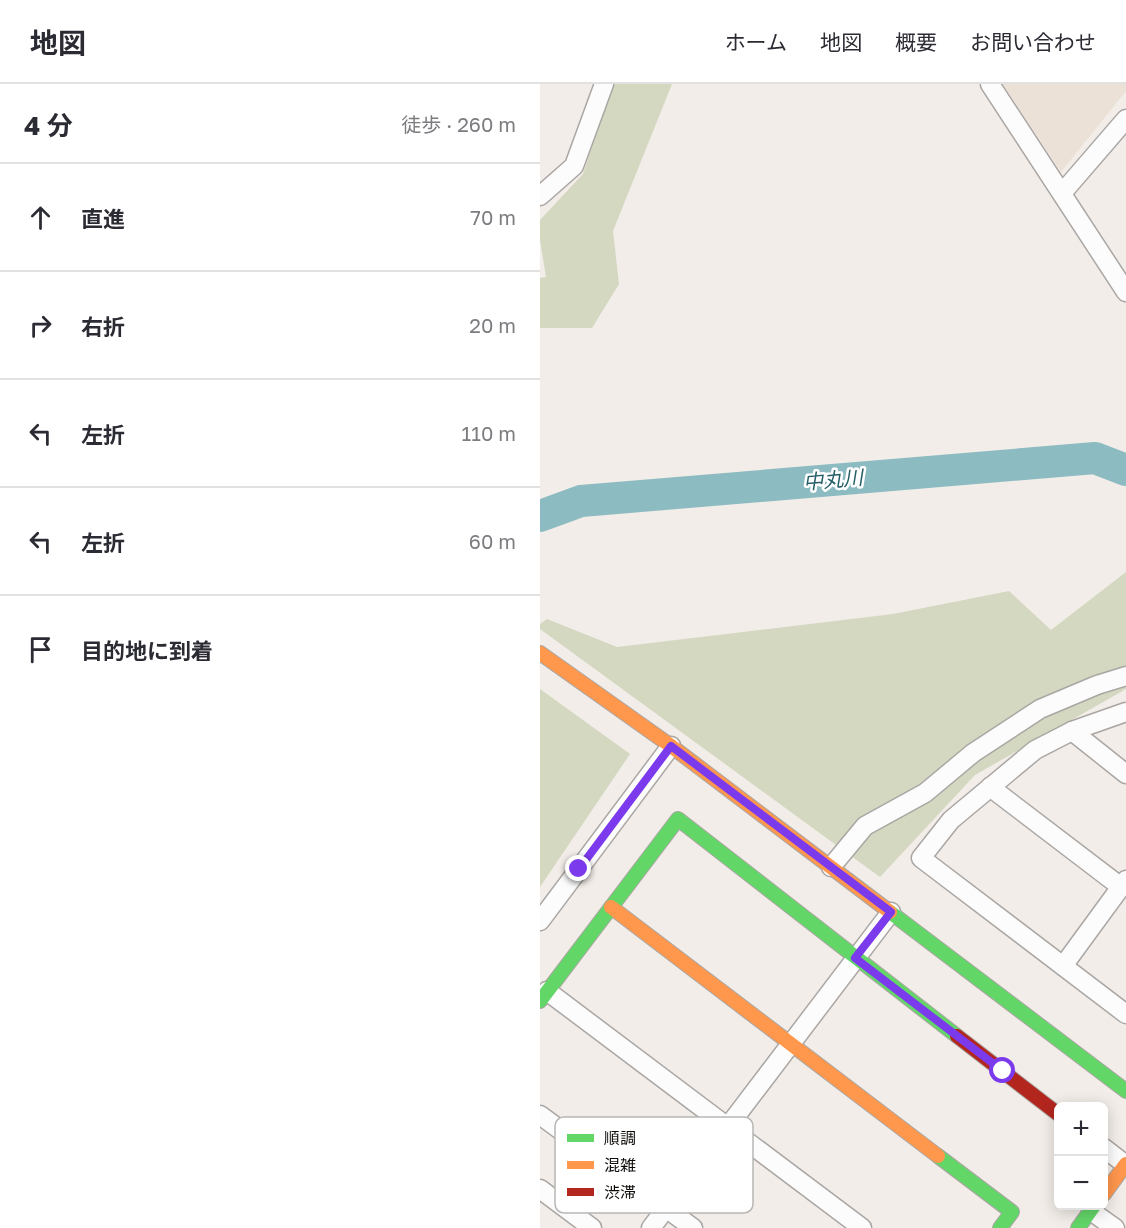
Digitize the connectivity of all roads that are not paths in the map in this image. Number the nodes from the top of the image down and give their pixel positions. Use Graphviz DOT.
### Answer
graph roads {
  1 [pos="604,84"];
  2 [pos="990,84"];
  3 [pos="1126,119"];
  4 [pos="1063,192"];
  5 [pos="540,196"];
  6 [pos="1126,292"];
  7 [pos="540,653"];
  8 [pos="1126,676"];
  9 [pos="1126,712"];
  10 [pos="1072,732"];
  11 [pos="671,746"];
  12 [pos="1126,774"];
  13 [pos="990,787"];
  14 [pos="831,867"];
  15 [pos="1123,883"];
  16 [pos="611,907"];
  17 [pos="891,912"];
  18 [pos="540,921"];
  19 [pos="855,958"];
  20 [pos="1063,966"];
  21 [pos="544,996"];
  22 [pos="1126,1014"];
  23 [pos="792,1043"];
  24 [pos="1126,1091"];
  25 [pos="1054,1110"];
  26 [pos="540,1114"];
  27 [pos="716,1117"];
  28 [pos="736,1117"];
  29 [pos="555,1125"];
  30 [pos="753,1144"];
  31 [pos="1108,1151"];
  32 [pos="1126,1165"];
  33 [pos="540,1189"];
  34 [pos="1108,1189"];
  35 [pos="555,1200"];
  36 [pos="1091,1210"];
  37 [pos="1095,1210"];
  38 [pos="572,1213"];
  39 [pos="662,1213"];
  40 [pos="673,1213"];
  41 [pos="592,1228"];
  42 [pos="651,1228"];
  43 [pos="693,1228"];
  44 [pos="862,1228"];
  45 [pos="1000,1228"];
  46 [pos="1077,1228"];
  47 [pos="1114,1228"];
  1 -- 5 [label="street"];
  2 -- 4 [label="street"];
  3 -- 4 [label="street"];
  4 -- 6 [label="street"];
  7 -- 11 [label="street"];
  8 -- 14 [label="street"];
  9 -- 10 [label="street"];
  10 -- 12 [label="street"];
  10 -- 13 [label="street"];
  11 -- 14 [label="street"];
  11 -- 18 [label="street"];
  13 -- 15 [label="street"];
  13 -- 20 [label="street"];
  14 -- 17 [label="street"];
  15 -- 20 [label="street"];
  16 -- 19 [label="street"];
  16 -- 21 [label="street"];
  16 -- 23 [label="street"];
  17 -- 19 [label="street"];
  17 -- 24 [label="street"];
  19 -- 23 [label="street"];
  19 -- 25 [label="street"];
  20 -- 22 [label="street"];
  21 -- 27 [label="street"];
  23 -- 28 [label="street"];
  23 -- 45 [label="street"];
  26 -- 29 [label="street"];
  30 -- 44 [label="street"];
  31 -- 32 [label="street"];
  32 -- 34 [label="street"];
  33 -- 35 [label="street"];
  36 -- 46 [label="street"];
  37 -- 47 [label="street"];
  38 -- 41 [label="street"];
  39 -- 42 [label="street"];
  40 -- 43 [label="street"];
}
